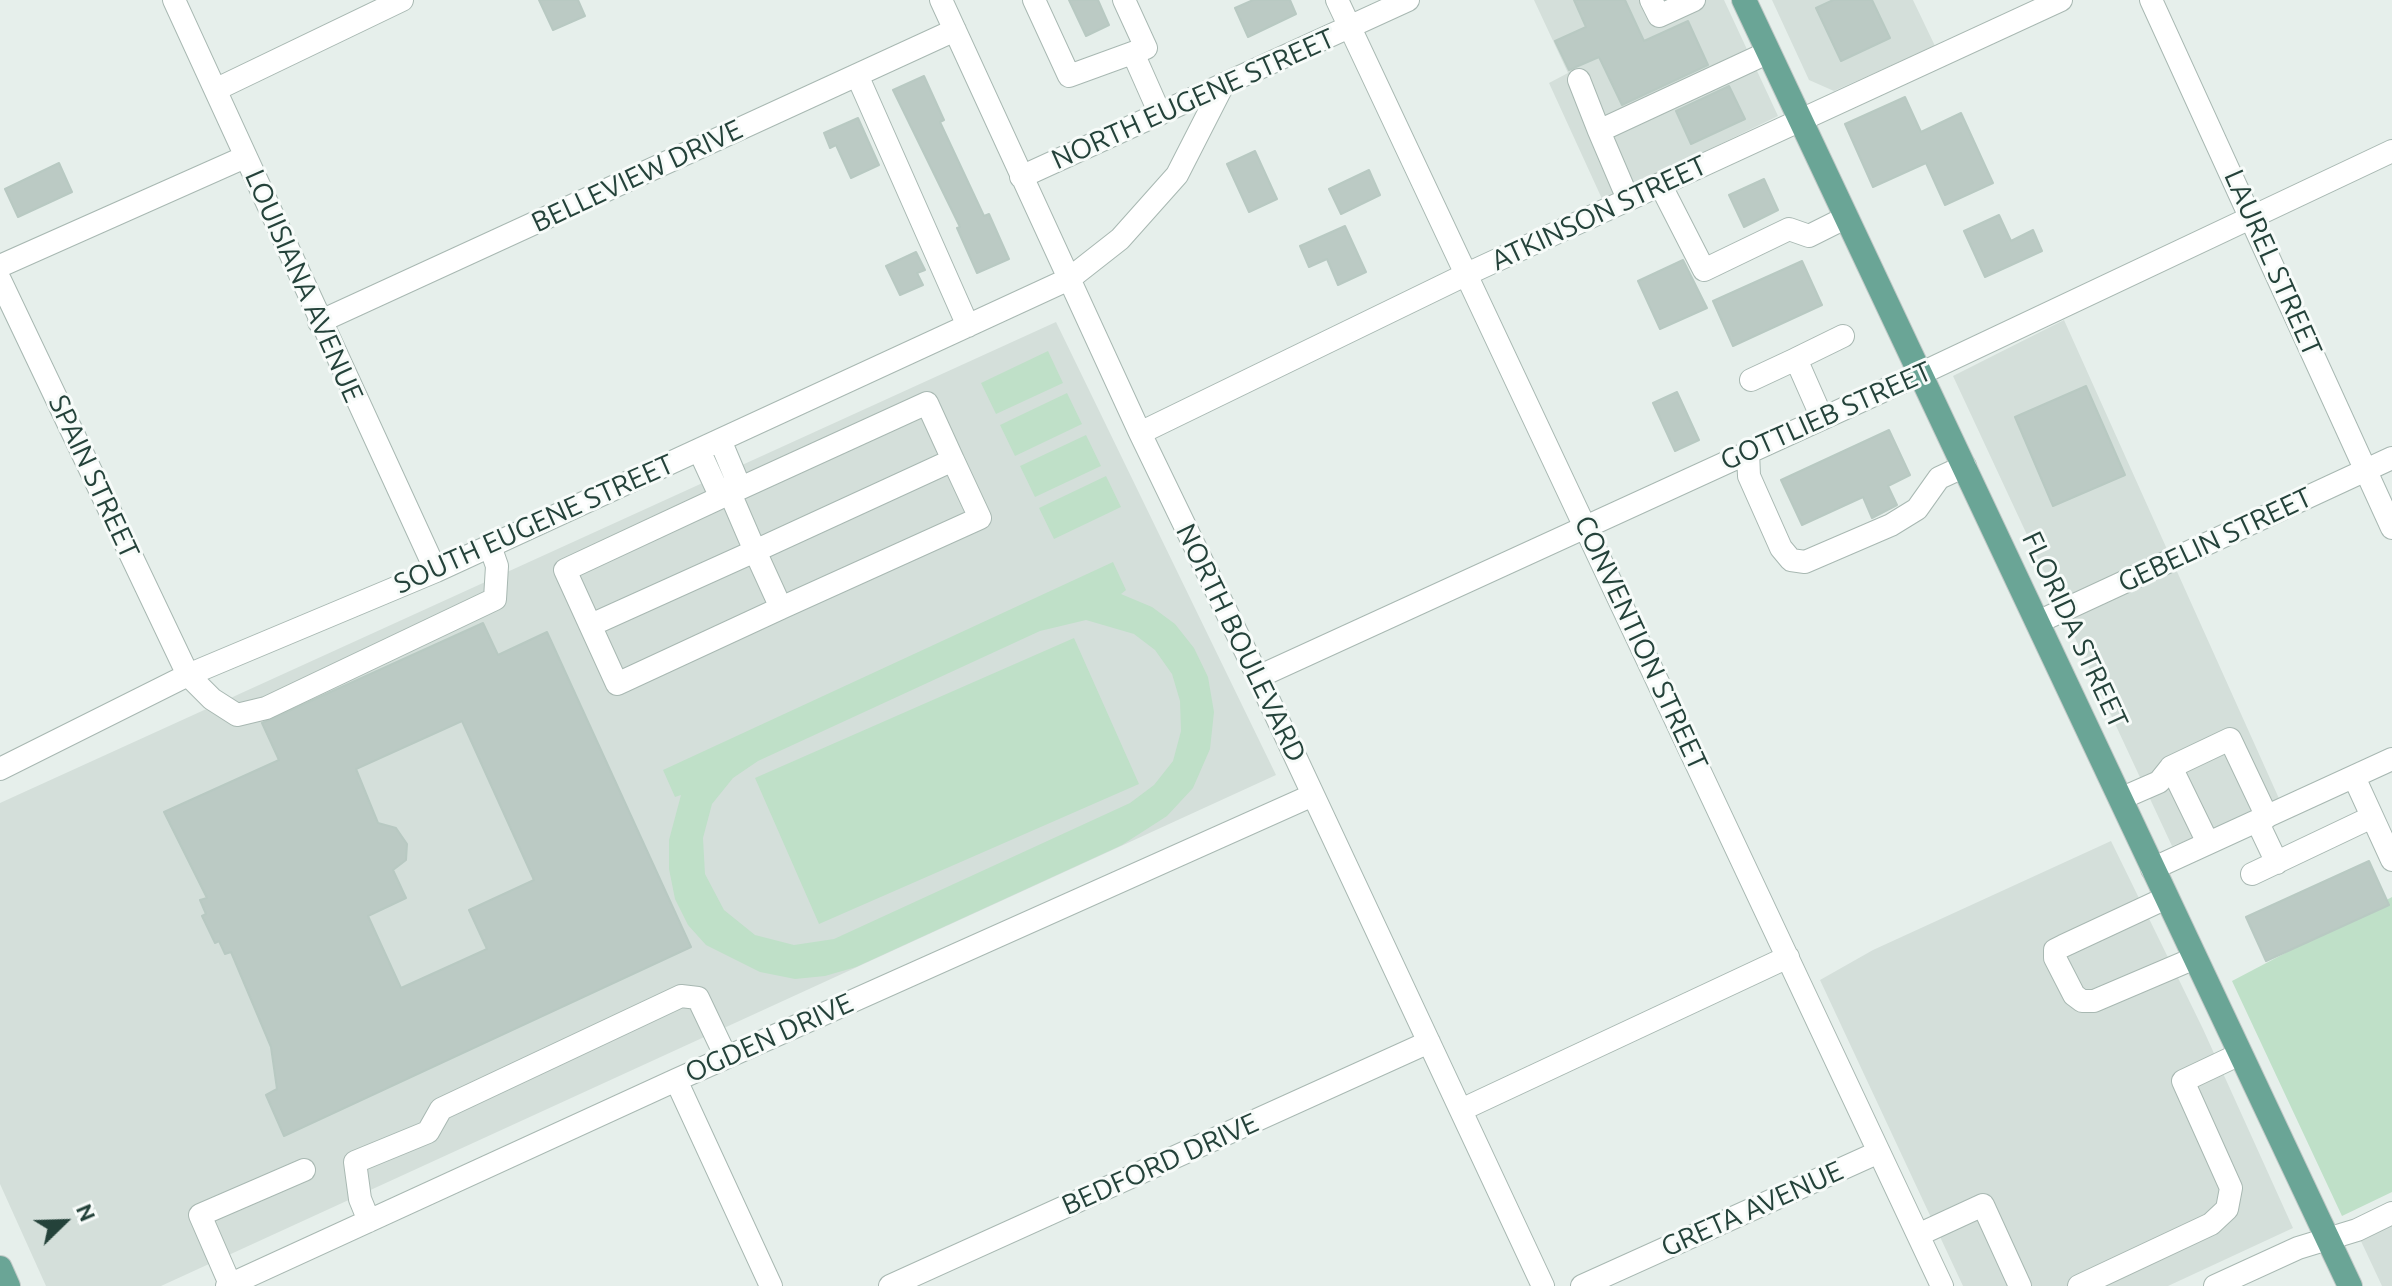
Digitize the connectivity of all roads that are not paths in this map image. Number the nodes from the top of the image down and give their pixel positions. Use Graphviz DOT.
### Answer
graph roads {
  1 [pos="174,0"];
  2 [pos="402,0"];
  3 [pos="941,0"];
  4 [pos="1034,0"];
  5 [pos="1124,0"];
  6 [pos="1337,0"];
  7 [pos="1408,0"];
  8 [pos="1651,0"];
  9 [pos="1694,0"];
  10 [pos="1744,0"];
  11 [pos="2061,0"];
  12 [pos="2151,0"];
  13 [pos="1350,28"];
  14 [pos="955,30"];
  15 [pos="1769,52"];
  16 [pos="1133,53"];
  17 [pos="857,75"];
  18 [pos="1579,80"];
  19 [pos="1223,85"];
  20 [pos="217,89"];
  21 [pos="1160,114"];
  22 [pos="1800,119"];
  23 [pos="1599,131"];
  24 [pos="2392,151"];
  25 [pos="245,157"];
  26 [pos="1021,177"];
  27 [pos="1660,184"];
  28 [pos="1628,199"];
  29 [pos="2252,216"];
  30 [pos="1847,217"];
  31 [pos="0,266"];
  32 [pos="1467,274"];
  33 [pos="1069,279"];
  34 [pos="0,280"];
  35 [pos="319,322"];
  36 [pos="968,326"];
  37 [pos="1843,336"];
  38 [pos="1796,359"];
  39 [pos="1922,373"];
  40 [pos="1751,380"];
  41 [pos="1822,418"];
  42 [pos="1140,433"];
  43 [pos="720,440"];
  44 [pos="699,450"];
  45 [pos="1748,451"];
  46 [pos="2392,458"];
  47 [pos="953,460"];
  48 [pos="1965,466"];
  49 [pos="2365,470"];
  50 [pos="730,493"];
  51 [pos="1586,525"];
  52 [pos="2392,528"];
  53 [pos="490,546"];
  54 [pos="755,551"];
  55 [pos="436,571"];
  56 [pos="781,608"];
  57 [pos="2038,622"];
  58 [pos="591,625"];
  59 [pos="188,675"];
  60 [pos="1258,677"];
  61 [pos="2392,759"];
  62 [pos="2171,767"];
  63 [pos="0,769"];
  64 [pos="2354,777"];
  65 [pos="1313,795"];
  66 [pos="2120,799"];
  67 [pos="2372,817"];
  68 [pos="2262,819"];
  69 [pos="2208,843"];
  70 [pos="2392,860"];
  71 [pos="2277,863"];
  72 [pos="2152,869"];
  73 [pos="2252,874"];
  74 [pos="2166,898"];
  75 [pos="1788,957"];
  76 [pos="2195,958"];
  77 [pos="1429,1042"];
  78 [pos="2240,1054"];
  79 [pos="726,1057"];
  80 [pos="676,1080"];
  81 [pos="1461,1110"];
  82 [pos="1879,1152"];
  83 [pos="304,1170"];
  84 [pos="2392,1213"];
  85 [pos="369,1221"];
  86 [pos="1918,1235"];
  87 [pos="2328,1239"];
  88 [pos="2223,1284"];
  89 [pos="228,1285"];
  90 [pos="1539,1285"];
  91 [pos="771,1286"];
  92 [pos="890,1286"];
  93 [pos="1582,1286"];
  94 [pos="1942,1286"];
  95 [pos="2020,1286"];
  96 [pos="2079,1286"];
  97 [pos="2350,1286"];
  1 -- 20 [label="street, LOUISIANA AVENUE"];
  2 -- 20 [label="street"];
  3 -- 14 [label="street, NORTH BOULEVARD"];
  4 -- 16 [label="street"];
  5 -- 16 [label="street"];
  6 -- 13 [label="street, CONVENTION STREET"];
  7 -- 13 [label="street, NORTH EUGENE STREET"];
  8 -- 9 [label="street"];
  10 -- 15 [label="main road, FLORIDA STREET"];
  11 -- 22 [label="street, ATKINSON STREET"];
  12 -- 29 [label="street, LAUREL STREET"];
  13 -- 19 [label="street, NORTH EUGENE STREET"];
  13 -- 32 [label="street, CONVENTION STREET"];
  14 -- 17 [label="street, BELLEVIEW DRIVE"];
  14 -- 26 [label="street, NORTH BOULEVARD"];
  15 -- 22 [label="main road, FLORIDA STREET"];
  15 -- 23 [label="street"];
  16 -- 21 [label="street"];
  17 -- 35 [label="street, BELLEVIEW DRIVE"];
  17 -- 36 [label="street"];
  18 -- 23 [label="street"];
  19 -- 21 [label="street, NORTH EUGENE STREET"];
  19 -- 33 [label="street, SOUTH EUGENE STREET"];
  20 -- 25 [label="street, LOUISIANA AVENUE"];
  21 -- 26 [label="street, NORTH EUGENE STREET"];
  22 -- 27 [label="street, ATKINSON STREET"];
  22 -- 30 [label="main road, FLORIDA STREET"];
  23 -- 28 [label="street"];
  24 -- 29 [label="street, GOTTLIEB STREET"];
  25 -- 31 [label="street"];
  25 -- 35 [label="street, LOUISIANA AVENUE"];
  26 -- 33 [label="street, NORTH BOULEVARD"];
  27 -- 28 [label="street, ATKINSON STREET"];
  27 -- 30 [label="street"];
  28 -- 32 [label="street, ATKINSON STREET"];
  29 -- 39 [label="street, GOTTLIEB STREET"];
  29 -- 49 [label="street, LAUREL STREET"];
  30 -- 39 [label="main road, FLORIDA STREET"];
  32 -- 42 [label="street, ATKINSON STREET"];
  32 -- 51 [label="street, CONVENTION STREET"];
  33 -- 36 [label="street, SOUTH EUGENE STREET"];
  33 -- 42 [label="street, NORTH BOULEVARD"];
  34 -- 59 [label="street, SPAIN STREET"];
  35 -- 55 [label="street, LOUISIANA AVENUE"];
  36 -- 43 [label="street, SOUTH EUGENE STREET"];
  37 -- 38 [label="street"];
  38 -- 40 [label="street"];
  38 -- 41 [label="street"];
  39 -- 41 [label="street, GOTTLIEB STREET"];
  39 -- 48 [label="main road, FLORIDA STREET"];
  41 -- 45 [label="street, GOTTLIEB STREET"];
  42 -- 60 [label="street, NORTH BOULEVARD"];
  43 -- 44 [label="street, SOUTH EUGENE STREET"];
  43 -- 50 [label="street"];
  44 -- 50 [label="street"];
  44 -- 53 [label="street, SOUTH EUGENE STREET"];
  45 -- 48 [label="street"];
  45 -- 51 [label="street, GOTTLIEB STREET"];
  46 -- 49 [label="street, GEBELIN STREET"];
  47 -- 50 [label="street"];
  47 -- 54 [label="street"];
  47 -- 56 [label="street"];
  48 -- 57 [label="main road, FLORIDA STREET"];
  49 -- 52 [label="street, LAUREL STREET"];
  49 -- 57 [label="street, GEBELIN STREET"];
  50 -- 54 [label="street"];
  50 -- 58 [label="street"];
  51 -- 60 [label="street, GOTTLIEB STREET"];
  51 -- 75 [label="street, CONVENTION STREET"];
  53 -- 55 [label="street, SOUTH EUGENE STREET"];
  53 -- 59 [label="street"];
  54 -- 56 [label="street"];
  54 -- 58 [label="street"];
  55 -- 59 [label="street, SOUTH EUGENE STREET"];
  56 -- 58 [label="street"];
  57 -- 66 [label="main road, FLORIDA STREET"];
  59 -- 63 [label="street, SOUTH EUGENE STREET"];
  60 -- 65 [label="street, NORTH BOULEVARD"];
  61 -- 64 [label="street"];
  62 -- 66 [label="street"];
  62 -- 68 [label="street"];
  62 -- 69 [label="street"];
  64 -- 67 [label="street"];
  64 -- 68 [label="street"];
  65 -- 77 [label="street, NORTH BOULEVARD"];
  65 -- 79 [label="street, OGDEN DRIVE"];
  66 -- 72 [label="main road, FLORIDA STREET"];
  67 -- 70 [label="street"];
  67 -- 71 [label="street"];
  68 -- 69 [label="street"];
  68 -- 71 [label="street"];
  69 -- 72 [label="street"];
  71 -- 73 [label="street"];
  72 -- 74 [label="main road, FLORIDA STREET"];
  74 -- 76 [label="main road, FLORIDA STREET"];
  74 -- 76 [label="street"];
  75 -- 81 [label="street"];
  75 -- 82 [label="street, CONVENTION STREET"];
  76 -- 78 [label="main road, FLORIDA STREET"];
  77 -- 81 [label="street, NORTH BOULEVARD"];
  77 -- 92 [label="street, BEDFORD DRIVE"];
  78 -- 87 [label="main road, FLORIDA STREET"];
  78 -- 96 [label="street"];
  79 -- 80 [label="street, OGDEN DRIVE"];
  79 -- 85 [label="street"];
  80 -- 85 [label="street, OGDEN DRIVE"];
  80 -- 91 [label="street"];
  81 -- 90 [label="street, NORTH BOULEVARD"];
  82 -- 86 [label="street, CONVENTION STREET"];
  82 -- 93 [label="street, GRETA AVENUE"];
  83 -- 89 [label="street"];
  84 -- 87 [label="street"];
  85 -- 89 [label="street, OGDEN DRIVE"];
  86 -- 94 [label="street, CONVENTION STREET"];
  86 -- 95 [label="street"];
  87 -- 88 [label="street"];
  87 -- 97 [label="main road, FLORIDA STREET"];
}
